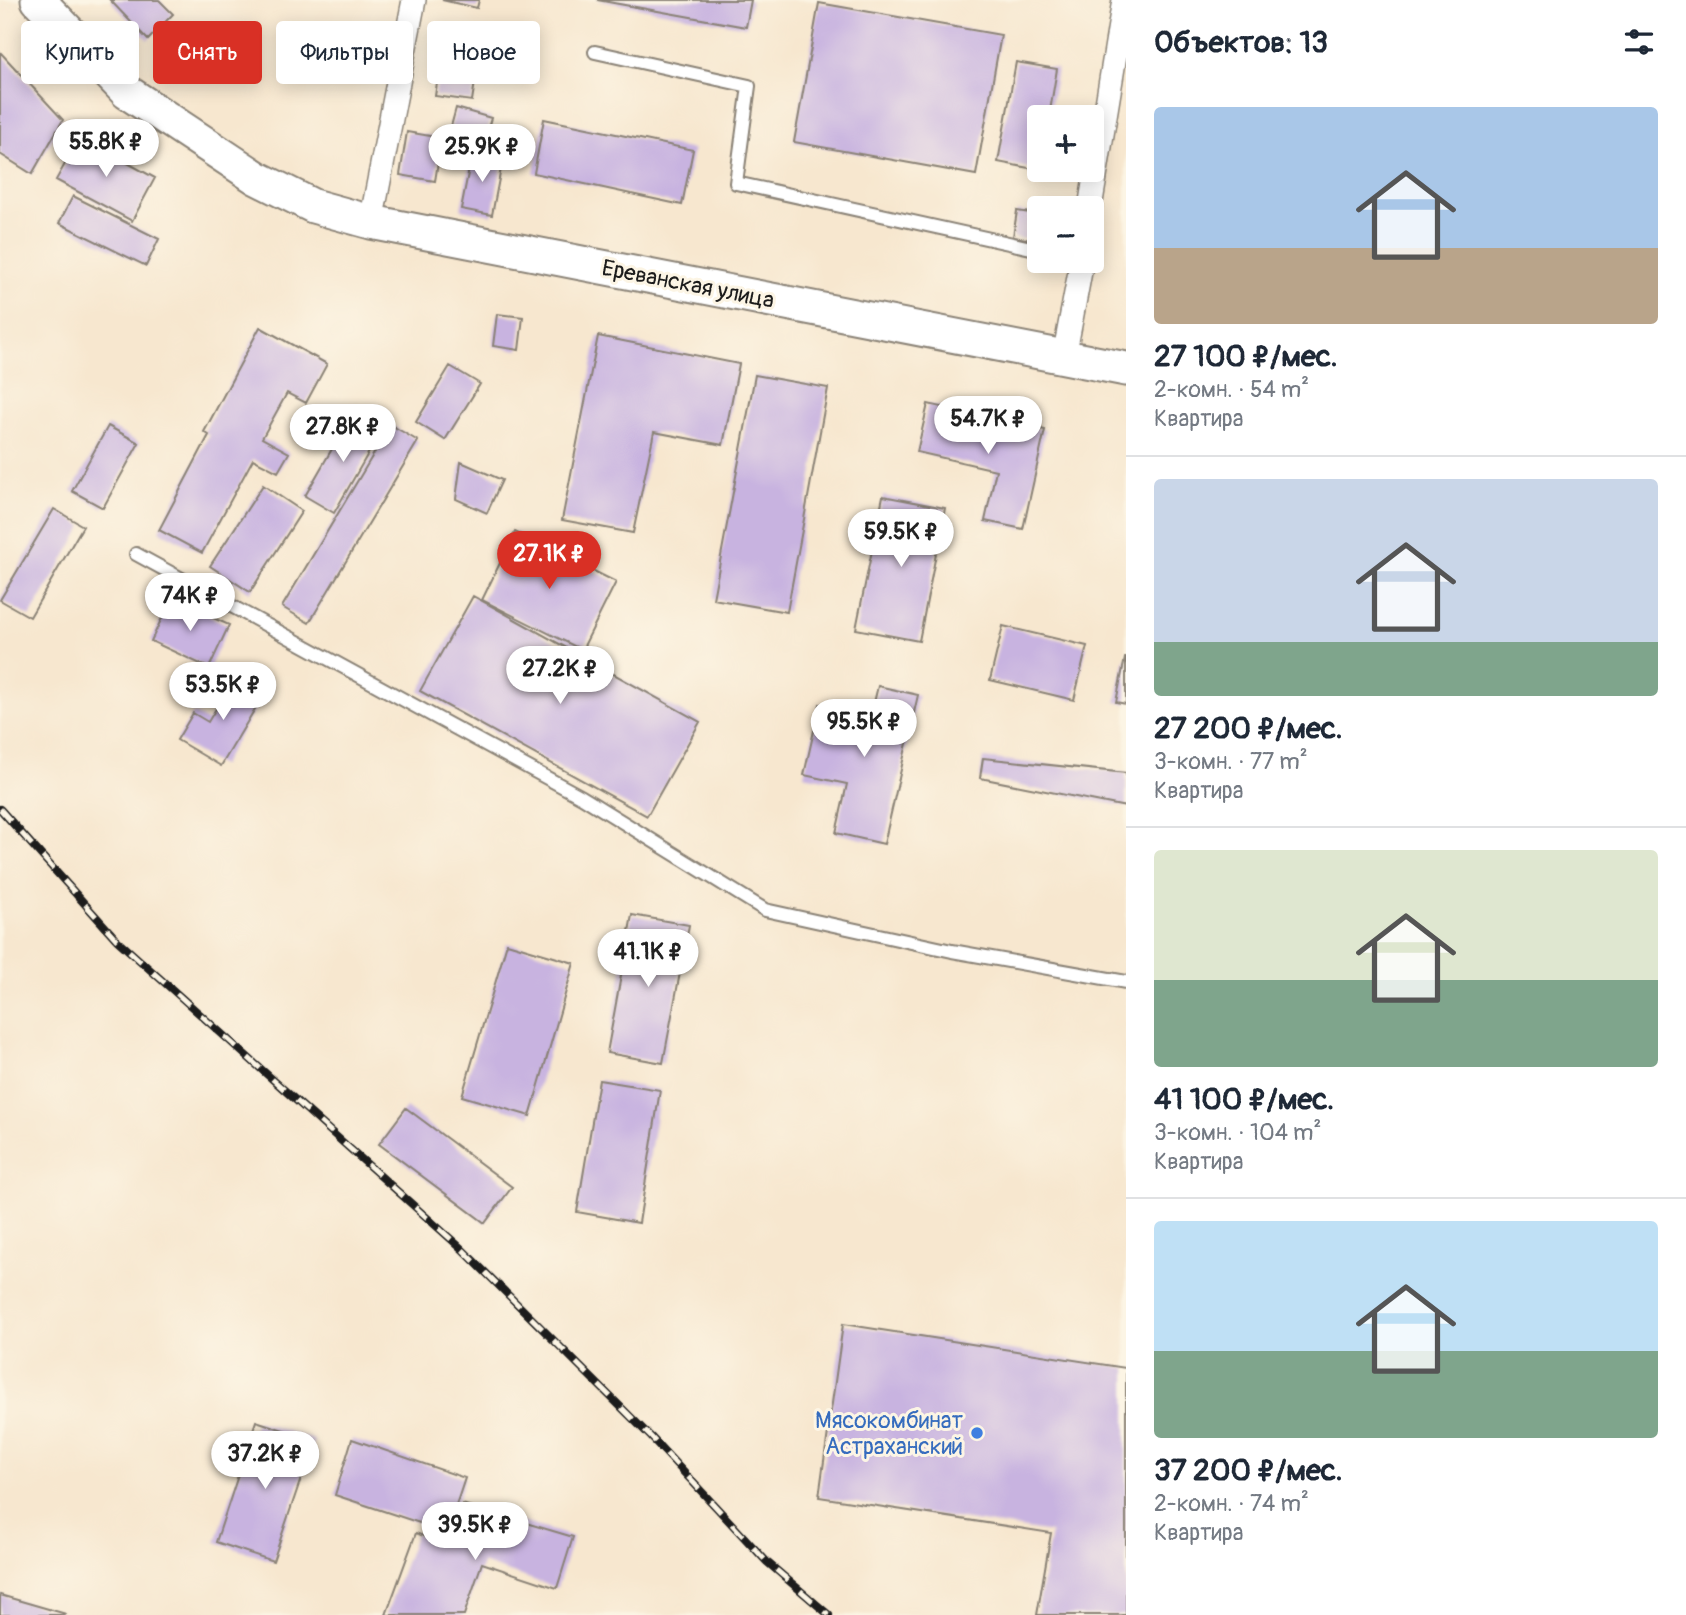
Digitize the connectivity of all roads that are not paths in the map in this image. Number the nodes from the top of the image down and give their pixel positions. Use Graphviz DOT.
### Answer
graph roads {
  1 [pos="38,0"];
  2 [pos="414,0"];
  3 [pos="1124,0"];
  4 [pos="595,52"];
  5 [pos="1092,196"];
  6 [pos="371,222"];
  7 [pos="1027,247"];
  8 [pos="1080,273"];
  9 [pos="1064,357"];
  10 [pos="1126,369"];
  11 [pos="136,554"];
  12 [pos="1126,982"];
  1 -- 6 [label="main road, Ереванская улица"];
  2 -- 6 [label="street"];
  3 -- 5 [label="street"];
  4 -- 7 [label="lane"];
  6 -- 9 [label="main road, Ереванская улица"];
  8 -- 9 [label="street"];
  9 -- 10 [label="main road, Ереванская улица"];
  11 -- 12 [label="lane"];
}
